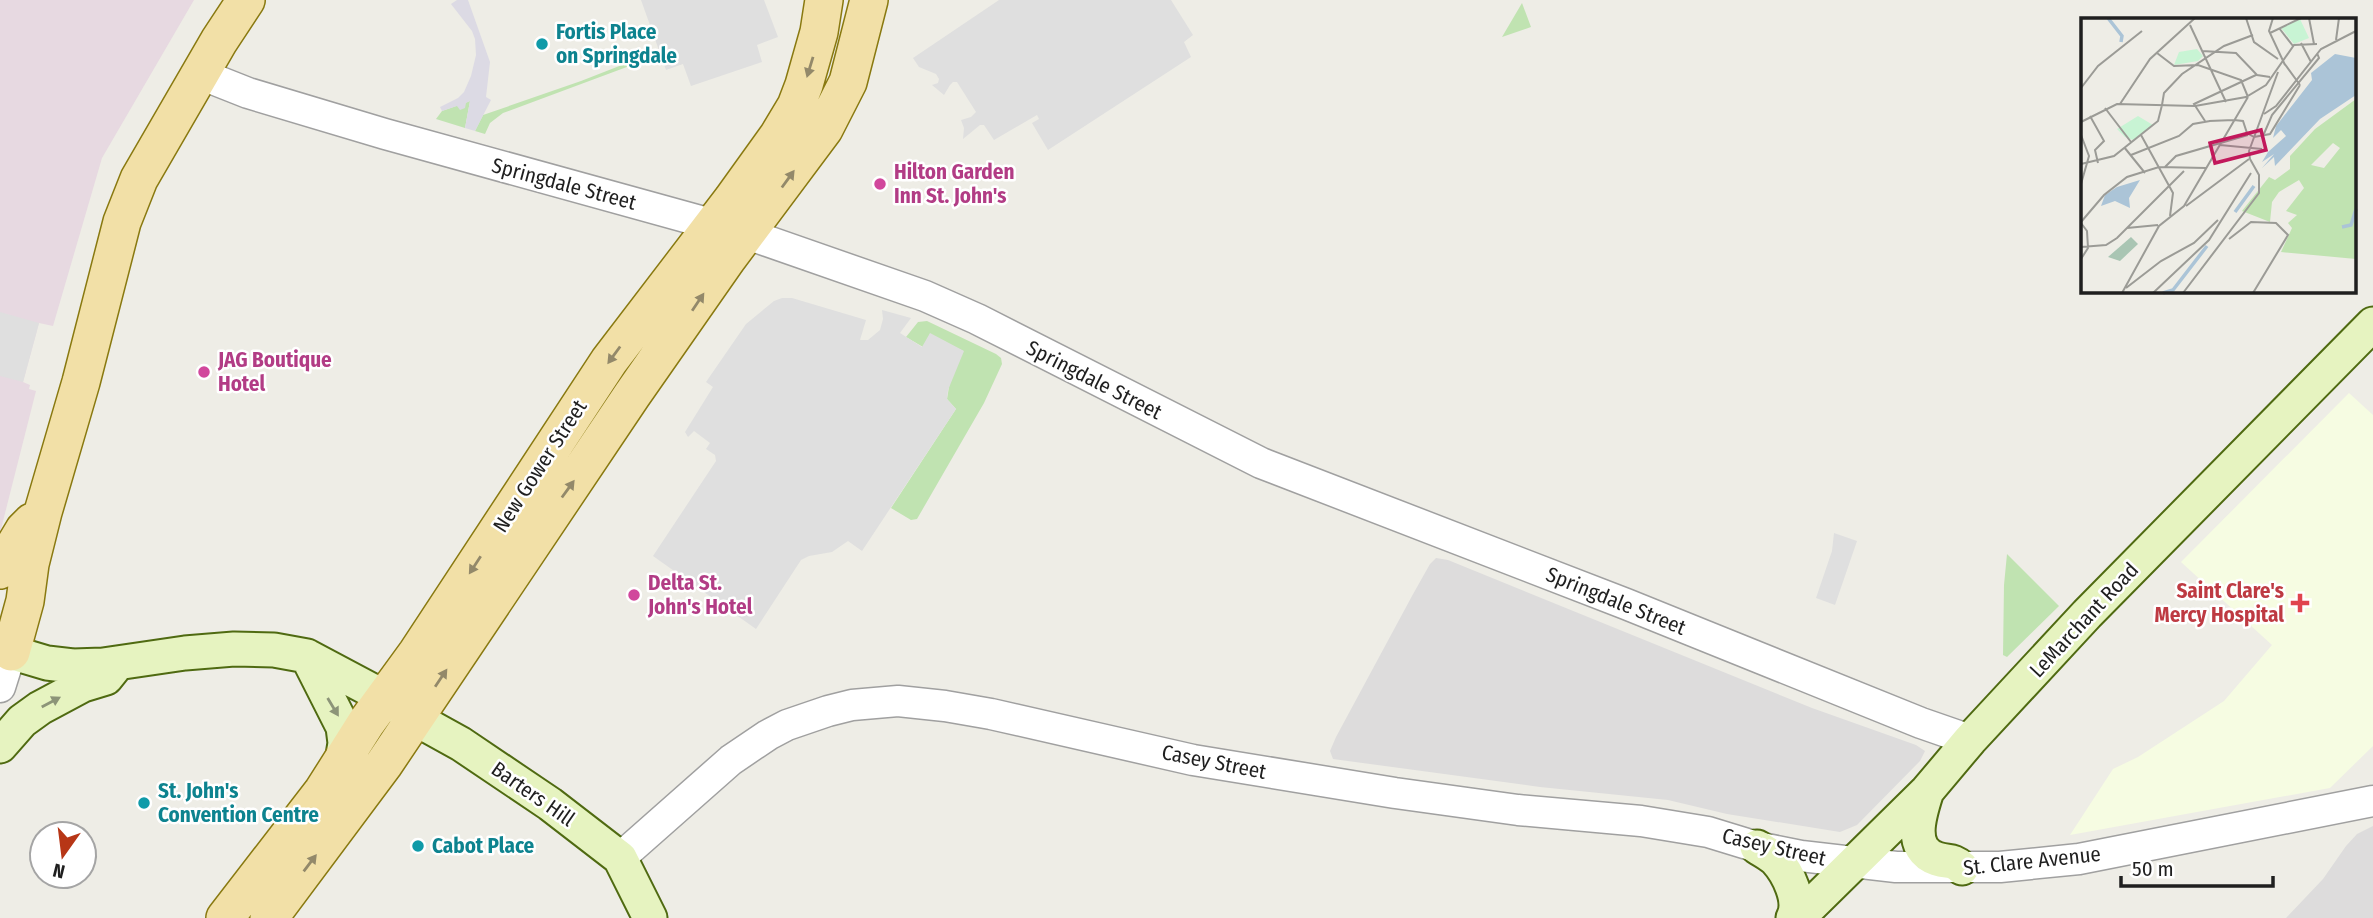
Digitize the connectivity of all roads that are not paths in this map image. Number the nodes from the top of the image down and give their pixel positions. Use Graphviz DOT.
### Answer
graph roads {
  1 [pos="246,0"];
  2 [pos="824,0"];
  3 [pos="869,0"];
  4 [pos="200,74"];
  5 [pos="730,230"];
  6 [pos="2373,324"];
  7 [pos="43,512"];
  8 [pos="0,570"];
  9 [pos="5,651"];
  10 [pos="307,656"];
  11 [pos="118,663"];
  12 [pos="0,687"];
  13 [pos="400,708"];
  14 [pos="1970,740"];
  15 [pos="0,746"];
  16 [pos="342,762"];
  17 [pos="1927,791"];
  18 [pos="2373,802"];
  19 [pos="1757,847"];
  20 [pos="620,858"];
  21 [pos="1855,862"];
  22 [pos="1962,868"];
  23 [pos="225,918"];
  24 [pos="269,918"];
  25 [pos="650,918"];
  26 [pos="1793,918"];
  27 [pos="1798,918"];
  1 -- 4 [label="main road"];
  2 -- 5 [label="main road, New Gower Street, one-way"];
  5 -- 3 [label="main road, New Gower Street, one-way"];
  4 -- 5 [label="street, Springdale Street"];
  4 -- 7 [label="main road"];
  5 -- 13 [label="main road, New Gower Street"];
  5 -- 14 [label="street, Springdale Street"];
  6 -- 14 [label="main road, LeMarchant Road"];
  7 -- 8 [label="main road"];
  7 -- 9 [label="main road"];
  9 -- 11 [label="main road, Barters Hill"];
  9 -- 12 [label="street"];
  10 -- 11 [label="main road, Barters Hill"];
  10 -- 13 [label="main road, Barters Hill"];
  10 -- 16 [label="main road, one-way"];
  15 -- 11 [label="main road, one-way"];
  13 -- 16 [label="main road, New Gower Street"];
  13 -- 20 [label="main road, Barters Hill"];
  24 -- 13 [label="main road, New Gower Street, one-way"];
  14 -- 17 [label="main road, LeMarchant Road"];
  16 -- 23 [label="main road, New Gower Street"];
  17 -- 21 [label="main road, LeMarchant Road"];
  17 -- 22 [label="main road"];
  18 -- 22 [label="street, St. Clare Avenue"];
  19 -- 20 [label="street, Casey Street"];
  19 -- 21 [label="street, Casey Street"];
  19 -- 26 [label="main road"];
  20 -- 25 [label="main road, Barters Hill"];
  21 -- 22 [label="street, St. Clare Avenue"];
  21 -- 27 [label="main road, LeMarchant Road"];
}
